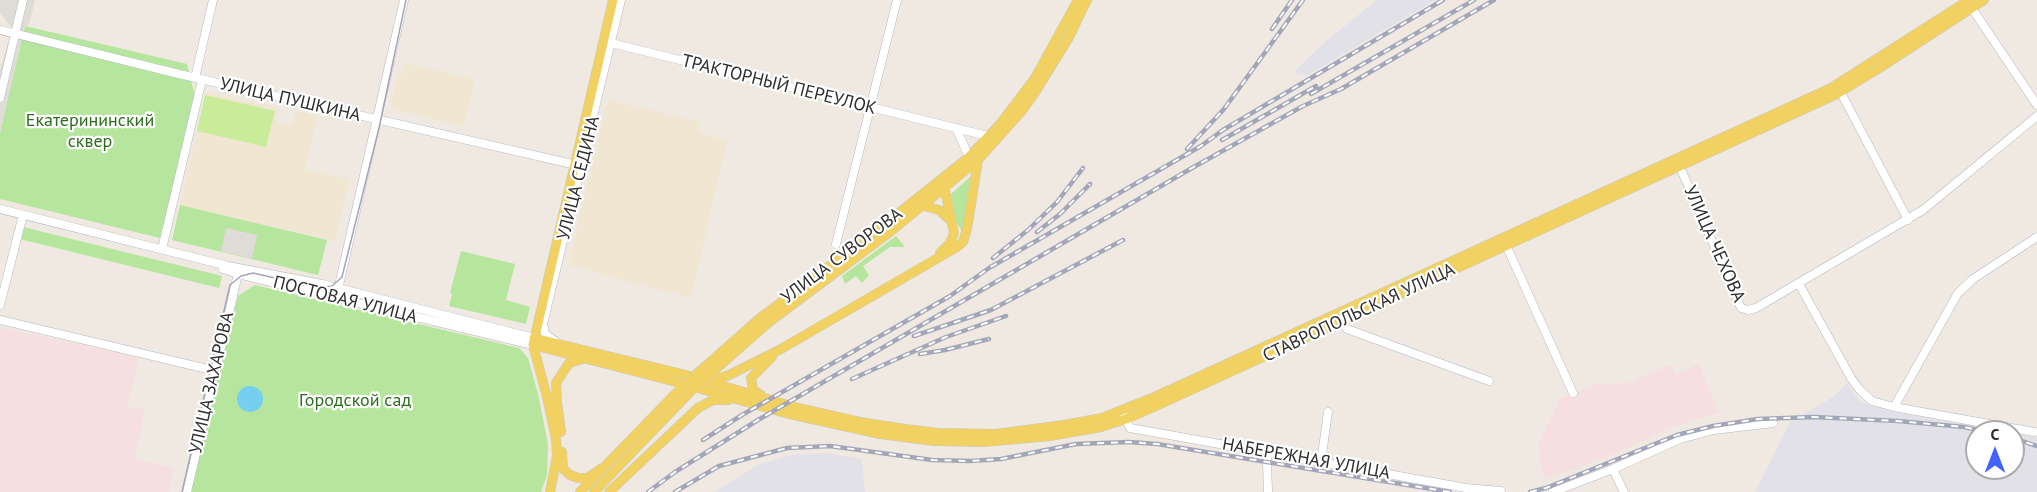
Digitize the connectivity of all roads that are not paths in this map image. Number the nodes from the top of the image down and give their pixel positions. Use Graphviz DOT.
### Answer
graph roads {
  1 [pos="23,0"];
  2 [pos="213,0"];
  3 [pos="404,0"];
  4 [pos="613,0"];
  5 [pos="621,0"];
  6 [pos="897,0"];
  7 [pos="1078,0"];
  8 [pos="1087,0"];
  9 [pos="1983,0"];
  10 [pos="1969,2"];
  11 [pos="0,30"];
  12 [pos="16,33"];
  13 [pos="607,42"];
  14 [pos="198,79"];
  15 [pos="1839,88"];
  16 [pos="0,98"];
  17 [pos="2037,105"];
  18 [pos="870,107"];
  19 [pos="2037,116"];
  20 [pos="378,120"];
  21 [pos="956,128"];
  22 [pos="993,138"];
  23 [pos="974,158"];
  24 [pos="577,165"];
  25 [pos="1680,167"];
  26 [pos="944,184"];
  27 [pos="924,206"];
  28 [pos="0,212"];
  29 [pos="22,217"];
  30 [pos="1908,220"];
  31 [pos="951,222"];
  32 [pos="887,228"];
  33 [pos="953,236"];
  34 [pos="965,236"];
  35 [pos="2037,237"];
  36 [pos="836,244"];
  37 [pos="1506,245"];
  38 [pos="162,249"];
  39 [pos="927,265"];
  40 [pos="238,274"];
  41 [pos="1799,284"];
  42 [pos="338,293"];
  43 [pos="0,305"];
  44 [pos="1340,316"];
  45 [pos="0,320"];
  46 [pos="533,341"];
  47 [pos="564,345"];
  48 [pos="781,349"];
  49 [pos="585,358"];
  50 [pos="216,370"];
  51 [pos="670,371"];
  52 [pos="1489,381"];
  53 [pos="710,382"];
  54 [pos="691,386"];
  55 [pos="1573,393"];
  56 [pos="768,399"];
  57 [pos="746,401"];
  58 [pos="1894,407"];
  59 [pos="1328,412"];
  60 [pos="1124,415"];
  61 [pos="1773,423"];
  62 [pos="2034,432"];
  63 [pos="1268,452"];
  64 [pos="615,462"];
  65 [pos="1322,462"];
  66 [pos="604,467"];
  67 [pos="1613,470"];
  68 [pos="1267,490"];
  69 [pos="1467,490"];
  70 [pos="1501,491"];
  71 [pos="187,492"];
  72 [pos="550,492"];
  73 [pos="580,492"];
  74 [pos="594,492"];
  75 [pos="609,492"];
  76 [pos="1553,492"];
  77 [pos="1624,492"];
  1 -- 12 [label="street"];
  2 -- 14 [label="street"];
  3 -- 20 [label="street"];
  4 -- 13 [label="main road, УЛИЦА СЕДИНА"];
  5 -- 13 [label="street, УЛИЦА СЕДИНА"];
  6 -- 18 [label="street"];
  7 -- 22 [label="main road, УЛИЦА СУВОРОВА"];
  8 -- 22 [label="main road, УЛИЦА СУВОРОВА"];
  9 -- 10 [label="main road, СТАВРОПОЛЬСКАЯ УЛИЦА"];
  10 -- 15 [label="main road, СТАВРОПОЛЬСКАЯ УЛИЦА"];
  10 -- 17 [label="street"];
  11 -- 12 [label="street, УЛИЦА ПУШКИНА"];
  12 -- 14 [label="street, УЛИЦА ПУШКИНА"];
  12 -- 16 [label="street"];
  13 -- 18 [label="street, ТРАКТОРНЫЙ ПЕРЕУЛОК"];
  13 -- 24 [label="main road, УЛИЦА СЕДИНА"];
  14 -- 20 [label="street, УЛИЦА ПУШКИНА"];
  14 -- 38 [label="street"];
  15 -- 25 [label="main road, СТАВРОПОЛЬСКАЯ УЛИЦА"];
  15 -- 30 [label="street"];
  15 -- 44 [label="main road, СТАВРОПОЛЬСКАЯ УЛИЦА"];
  18 -- 21 [label="street, ТРАКТОРНЫЙ ПЕРЕУЛОК"];
  18 -- 36 [label="street"];
  19 -- 30 [label="street"];
  20 -- 24 [label="street, УЛИЦА ПУШКИНА"];
  20 -- 42 [label="street"];
  21 -- 22 [label="street, ТРАКТОРНЫЙ ПЕРЕУЛОК"];
  21 -- 23 [label="street"];
  22 -- 23 [label="main road, УЛИЦА СУВОРОВА"];
  23 -- 26 [label="main road, УЛИЦА СУВОРОВА"];
  23 -- 34 [label="main road"];
  24 -- 46 [label="main road, УЛИЦА СЕДИНА"];
  24 -- 47 [label="street, УЛИЦА СЕДИНА"];
  25 -- 37 [label="main road, СТАВРОПОЛЬСКАЯ УЛИЦА"];
  25 -- 41 [label="street, УЛИЦА ЧЕХОВА"];
  26 -- 27 [label="main road, УЛИЦА СУВОРОВА"];
  26 -- 31 [label="main road"];
  26 -- 32 [label="main road, УЛИЦА СУВОРОВА"];
  27 -- 31 [label="main road"];
  27 -- 32 [label="main road, УЛИЦА СУВОРОВА"];
  28 -- 29 [label="street, ПОСТОВАЯ УЛИЦА"];
  29 -- 38 [label="street, ПОСТОВАЯ УЛИЦА"];
  29 -- 40 [label="street, ПОСТОВАЯ УЛИЦА"];
  29 -- 43 [label="street"];
  30 -- 41 [label="street"];
  31 -- 33 [label="main road"];
  32 -- 64 [label="main road, УЛИЦА СУВОРОВА, bridge"];
  33 -- 34 [label="main road"];
  33 -- 39 [label="main road"];
  34 -- 39 [label="main road"];
  35 -- 58 [label="street"];
  37 -- 44 [label="main road, СТАВРОПОЛЬСКАЯ УЛИЦА"];
  37 -- 55 [label="street"];
  38 -- 42 [label="street, ПОСТОВАЯ УЛИЦА"];
  39 -- 48 [label="main road"];
  40 -- 42 [label="street, ПОСТОВАЯ УЛИЦА"];
  40 -- 50 [label="street, УЛИЦА ЗАХАРОВА"];
  41 -- 58 [label="street"];
  42 -- 46 [label="street, ПОСТОВАЯ УЛИЦА"];
  44 -- 52 [label="street"];
  44 -- 60 [label="main road, СТАВРОПОЛЬСКАЯ УЛИЦА"];
  45 -- 50 [label="street"];
  46 -- 47 [label="main road, ПОСТОВАЯ УЛИЦА"];
  46 -- 49 [label="main road, ПОСТОВАЯ УЛИЦА"];
  46 -- 72 [label="main road"];
  47 -- 51 [label="main road, ПОСТОВАЯ УЛИЦА"];
  48 -- 53 [label="main road"];
  48 -- 56 [label="main road"];
  49 -- 54 [label="main road, ПОСТОВАЯ УЛИЦА"];
  49 -- 66 [label="main road"];
  50 -- 71 [label="street, УЛИЦА ЗАХАРОВА"];
  51 -- 53 [label="main road, СТАВРОПОЛЬСКАЯ УЛИЦА"];
  53 -- 56 [label="main road, СТАВРОПОЛЬСКАЯ УЛИЦА"];
  54 -- 57 [label="main road, СТАВРОПОЛЬСКАЯ УЛИЦА"];
  56 -- 60 [label="main road, СТАВРОПОЛЬСКАЯ УЛИЦА"];
  57 -- 60 [label="main road, СТАВРОПОЛЬСКАЯ УЛИЦА"];
  57 -- 75 [label="main road"];
  58 -- 62 [label="street"];
  59 -- 65 [label="street"];
  60 -- 63 [label="street, НАБЕРЕЖНАЯ УЛИЦА"];
  61 -- 67 [label="street"];
  63 -- 65 [label="street, НАБЕРЕЖНАЯ УЛИЦА"];
  63 -- 68 [label="street"];
  64 -- 66 [label="main road, УЛИЦА СУВОРОВА"];
  64 -- 74 [label="main road, УЛИЦА СУВОРОВА"];
  65 -- 69 [label="street, НАБЕРЕЖНАЯ УЛИЦА"];
  66 -- 73 [label="main road, УЛИЦА СУВОРОВА"];
  67 -- 76 [label="street"];
  67 -- 77 [label="street"];
  69 -- 70 [label="street, НАБЕРЕЖНАЯ УЛИЦА"];
}
